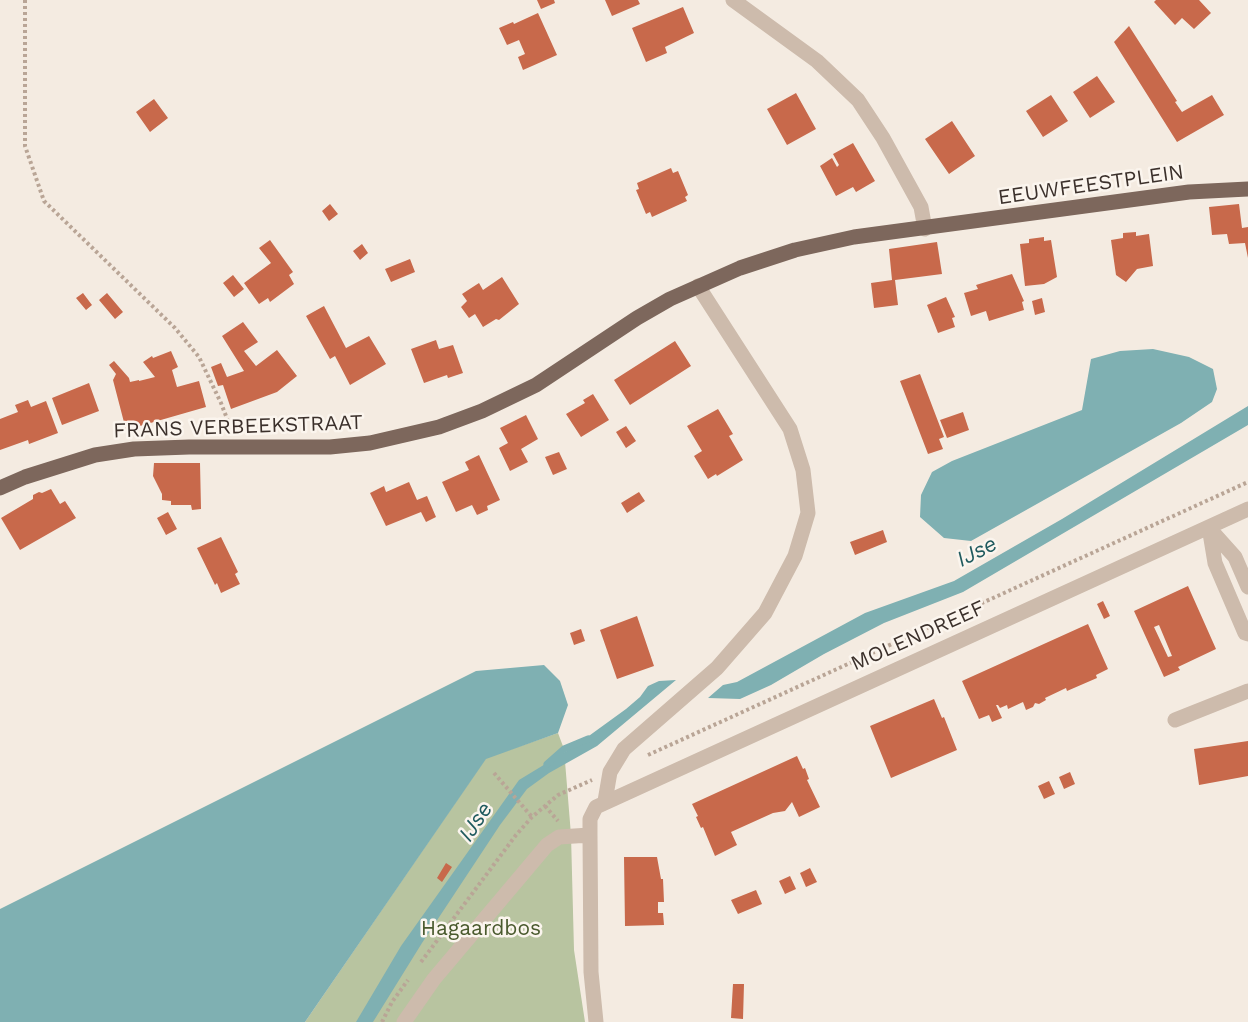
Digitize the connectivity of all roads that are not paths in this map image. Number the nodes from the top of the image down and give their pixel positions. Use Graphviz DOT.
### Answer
graph roads {
  1 [pos="733,0"];
  2 [pos="1248,189"];
  3 [pos="940,226"];
  4 [pos="925,229"];
  5 [pos="698,286"];
  6 [pos="0,488"];
  7 [pos="1248,509"];
  8 [pos="1209,527"];
  9 [pos="1248,587"];
  10 [pos="1248,634"];
  11 [pos="1248,691"];
  12 [pos="1176,720"];
  13 [pos="605,801"];
  14 [pos="590,835"];
  15 [pos="404,1022"];
  16 [pos="596,1022"];
  1 -- 4 [label="street"];
  2 -- 3 [label="main road, EEUWFEESTPLEIN"];
  3 -- 4 [label="main road, FRANS VERBEEKSTRAAT"];
  4 -- 5 [label="main road, FRANS VERBEEKSTRAAT"];
  5 -- 6 [label="main road, FRANS VERBEEKSTRAAT"];
  5 -- 13 [label="street"];
  7 -- 8 [label="street, MOLENDREEF"];
  8 -- 9 [label="street"];
  8 -- 10 [label="street"];
  8 -- 13 [label="street, MOLENDREEF"];
  11 -- 12 [label="street"];
  13 -- 14 [label="street"];
  14 -- 15 [label="street"];
  14 -- 16 [label="street"];
}
